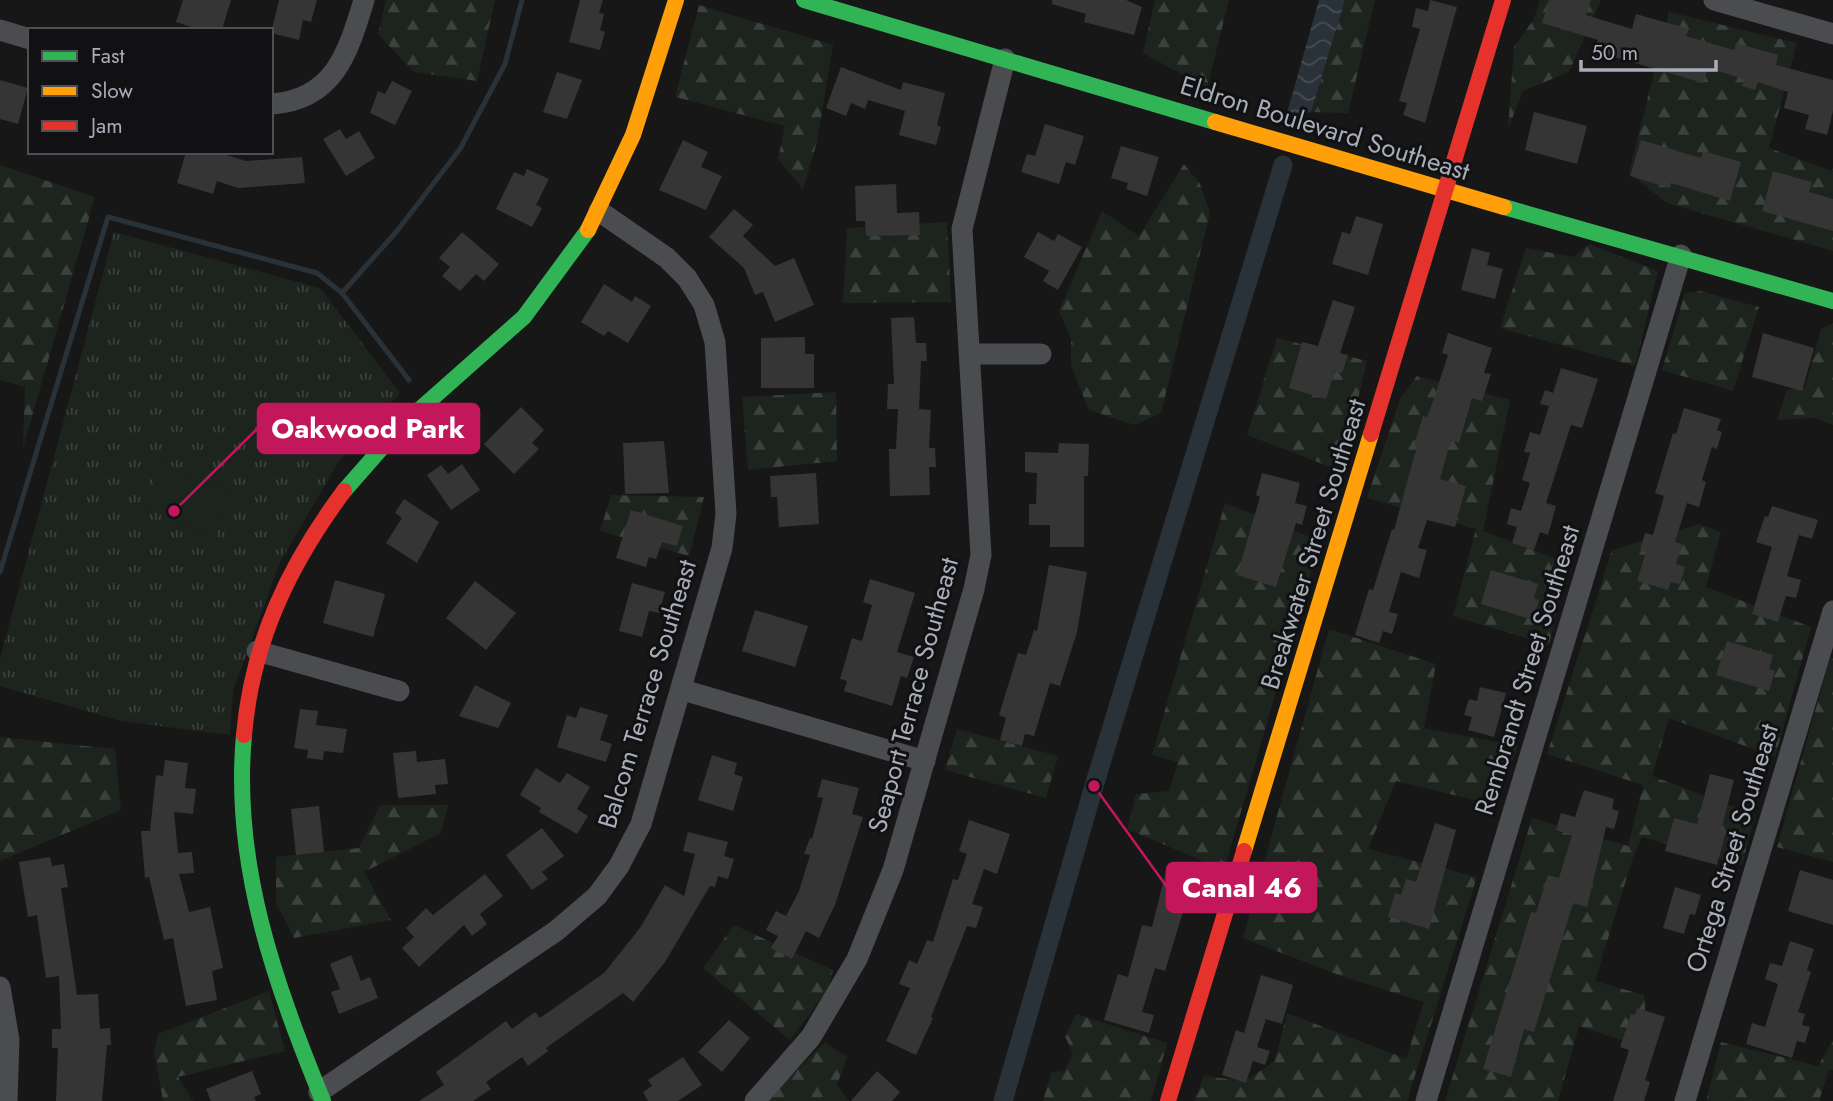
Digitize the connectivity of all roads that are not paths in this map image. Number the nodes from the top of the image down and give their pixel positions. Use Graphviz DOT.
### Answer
graph roads {
  1 [pos="364,0"];
  2 [pos="676,0"];
  3 [pos="804,0"];
  4 [pos="1503,0"];
  5 [pos="1714,0"];
  6 [pos="0,30"];
  7 [pos="1833,34"];
  8 [pos="28,38"];
  9 [pos="1005,58"];
  10 [pos="273,104"];
  11 [pos="1446,191"];
  12 [pos="599,211"];
  13 [pos="1681,255"];
  14 [pos="1833,301"];
  15 [pos="969,354"];
  16 [pos="1041,354"];
  17 [pos="1833,611"];
  18 [pos="257,651"];
  19 [pos="683,690"];
  20 [pos="399,691"];
  21 [pos="925,761"];
  22 [pos="0,987"];
  23 [pos="4,1040"];
  24 [pos="321,1097"];
  25 [pos="7,1101"];
  26 [pos="755,1101"];
  27 [pos="1168,1101"];
  28 [pos="1426,1101"];
  29 [pos="1685,1101"];
  1 -- 10 [label="street"];
  2 -- 12 [label="street"];
  3 -- 9 [label="street, Eldron Boulevard Southeast"];
  4 -- 11 [label="street, Breakwater Street Southeast"];
  5 -- 7 [label="street"];
  6 -- 8 [label="street"];
  9 -- 11 [label="street, Eldron Boulevard Southeast"];
  9 -- 15 [label="street, Seaport Terrace Southeast"];
  11 -- 13 [label="street, Eldron Boulevard Southeast"];
  11 -- 27 [label="street, Breakwater Street Southeast"];
  12 -- 18 [label="street"];
  12 -- 19 [label="street, Balcom Terrace Southeast"];
  13 -- 14 [label="street, Eldron Boulevard Southeast"];
  13 -- 28 [label="street, Rembrandt Street Southeast"];
  15 -- 16 [label="street"];
  15 -- 21 [label="street, Seaport Terrace Southeast"];
  17 -- 29 [label="street, Ortega Street Southeast"];
  18 -- 20 [label="street"];
  18 -- 24 [label="street"];
  19 -- 21 [label="street"];
  19 -- 24 [label="street, Balcom Terrace Southeast"];
  21 -- 26 [label="street, Seaport Terrace Southeast"];
  22 -- 23 [label="street"];
  23 -- 25 [label="street"];
}
